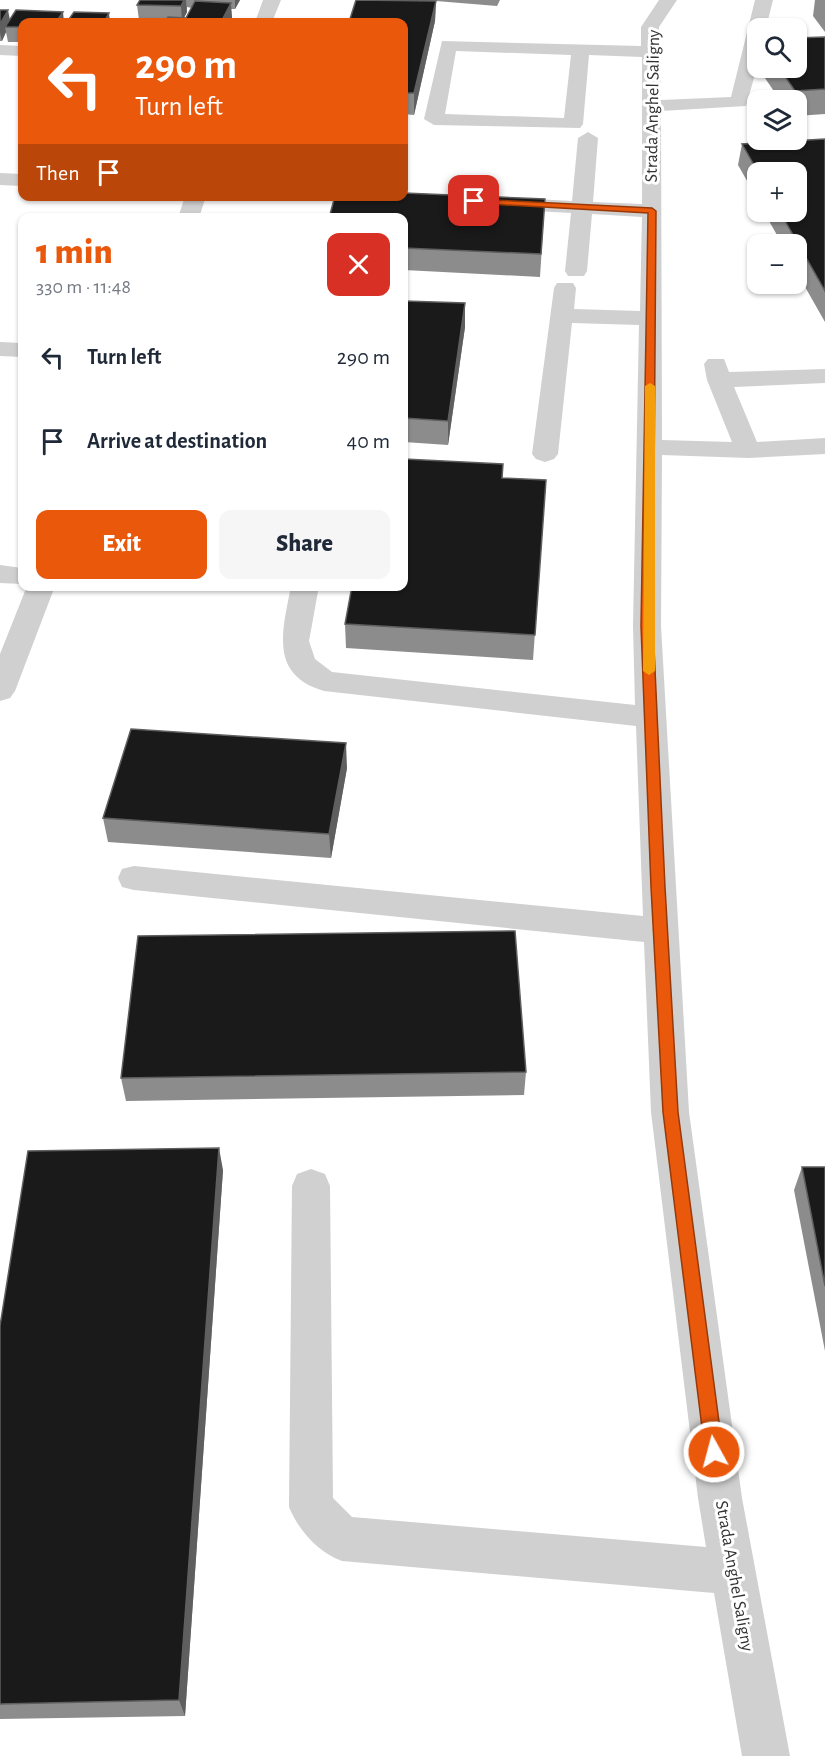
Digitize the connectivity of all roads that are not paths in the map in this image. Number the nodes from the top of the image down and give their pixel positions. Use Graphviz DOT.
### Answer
graph roads {
  1 [pos="272,0"];
  2 [pos="668,0"];
  3 [pos="764,0"];
  4 [pos="265,18"];
  5 [pos="0,50"];
  6 [pos="580,50"];
  7 [pos="18,51"];
  8 [pos="651,52"];
  9 [pos="651,106"];
  10 [pos="588,138"];
  11 [pos="0,179"];
  12 [pos="18,180"];
  13 [pos="479,201"];
  14 [pos="582,207"];
  15 [pos="652,211"];
  16 [pos="561,316"];
  17 [pos="651,318"];
  18 [pos="0,349"];
  19 [pos="18,350"];
  20 [pos="825,376"];
  21 [pos="825,446"];
  22 [pos="650,447"];
  23 [pos="748,450"];
  24 [pos="545,454"];
  25 [pos="0,574"];
  26 [pos="18,576"];
  27 [pos="38,591"];
  28 [pos="305,591"];
  29 [pos="0,691"];
  30 [pos="651,717"];
  31 [pos="134,879"];
  32 [pos="660,931"];
  33 [pos="311,1186"];
  34 [pos="733,1572"];
  35 [pos="766,1756"];
  1 -- 4 [label="street"];
  2 -- 8 [label="street, Strada Anghel Saligny"];
  3 -- 9 [label="street"];
  5 -- 7 [label="street"];
  6 -- 6 [label="street"];
  6 -- 8 [label="street"];
  8 -- 9 [label="street, Strada Anghel Saligny"];
  9 -- 15 [label="street, Strada Anghel Saligny"];
  10 -- 14 [label="street"];
  11 -- 12 [label="street"];
  13 -- 14 [label="street"];
  14 -- 15 [label="street"];
  14 -- 16 [label="street"];
  15 -- 17 [label="street, Strada Anghel Saligny"];
  16 -- 17 [label="street"];
  16 -- 24 [label="street"];
  17 -- 22 [label="street, Strada Anghel Saligny"];
  18 -- 19 [label="street"];
  20 -- 23 [label="street"];
  21 -- 23 [label="street"];
  22 -- 23 [label="street"];
  22 -- 30 [label="street, Strada Anghel Saligny"];
  25 -- 26 [label="street"];
  27 -- 29 [label="street"];
  28 -- 30 [label="street"];
  30 -- 32 [label="street, Strada Anghel Saligny"];
  31 -- 32 [label="street"];
  32 -- 34 [label="street, Strada Anghel Saligny"];
  33 -- 34 [label="street"];
  34 -- 35 [label="street, Strada Anghel Saligny"];
}
